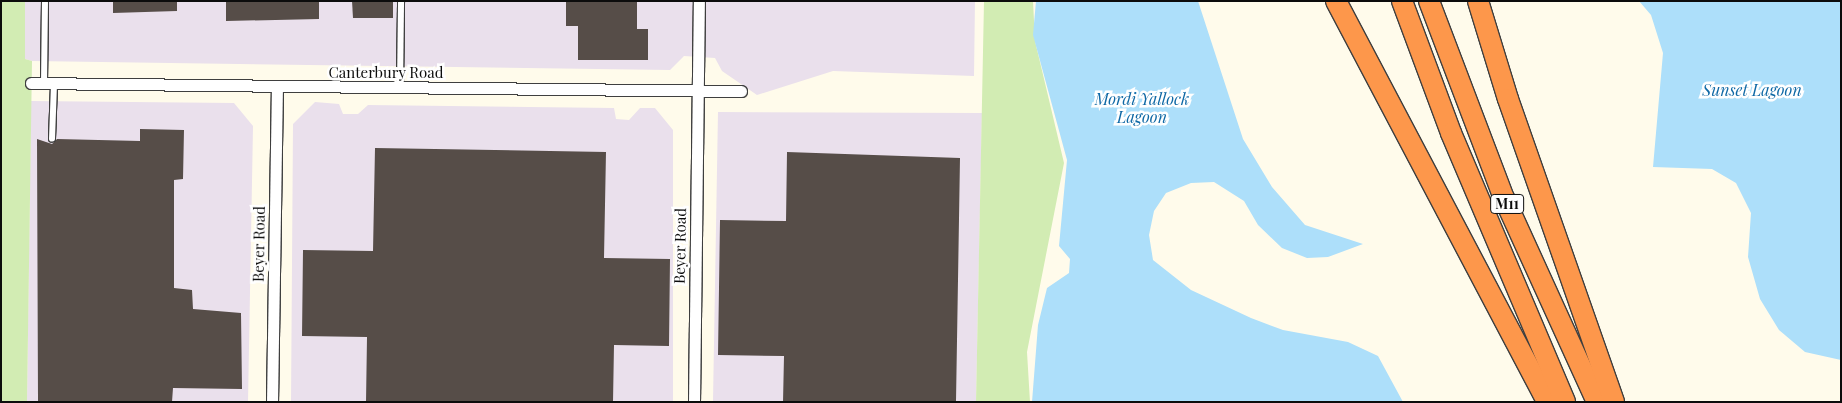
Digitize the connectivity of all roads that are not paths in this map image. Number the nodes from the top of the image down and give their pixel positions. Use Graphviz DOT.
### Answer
graph roads {
  1 [pos="45,1"];
  2 [pos="402,1"];
  3 [pos="699,1"];
  4 [pos="1336,1"];
  5 [pos="1402,1"];
  6 [pos="1429,1"];
  7 [pos="1478,1"];
  8 [pos="31,83"];
  9 [pos="49,83"];
  10 [pos="277,87"];
  11 [pos="400,88"];
  12 [pos="697,91"];
  13 [pos="741,91"];
  14 [pos="52,139"];
  15 [pos="272,402"];
  16 [pos="694,402"];
  17 [pos="1546,402"];
  18 [pos="1565,402"];
  19 [pos="1597,402"];
  20 [pos="1614,402"];
  1 -- 9 [label="lane"];
  2 -- 11 [label="lane"];
  3 -- 12 [label="street, Beyer Road"];
  4 -- 17 [label="highway"];
  5 -- 18 [label="highway, M11"];
  6 -- 19 [label="highway, M11"];
  7 -- 20 [label="highway"];
  8 -- 9 [label="street, Canterbury Road"];
  9 -- 10 [label="street, Canterbury Road"];
  9 -- 14 [label="lane"];
  10 -- 11 [label="street, Canterbury Road"];
  10 -- 15 [label="street, Beyer Road"];
  11 -- 12 [label="street, Canterbury Road"];
  12 -- 13 [label="street, Canterbury Road"];
  12 -- 16 [label="street, Beyer Road"];
}
